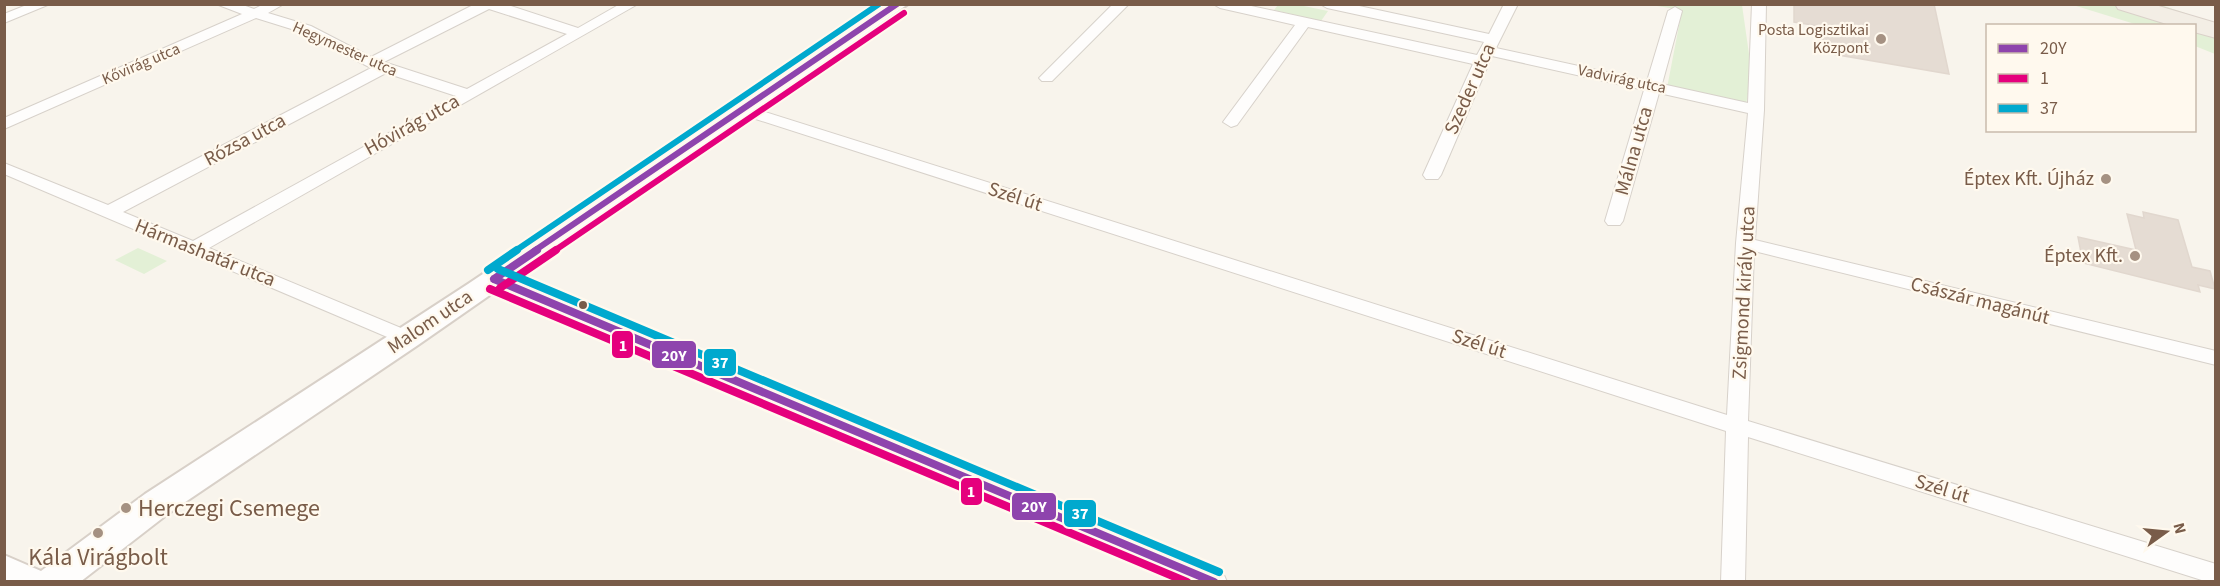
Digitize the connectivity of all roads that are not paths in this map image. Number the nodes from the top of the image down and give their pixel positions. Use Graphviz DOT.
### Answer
graph roads {
  1 [pos="43,4"];
  2 [pos="223,4"];
  3 [pos="277,4"];
  4 [pos="488,4"];
  5 [pos="631,4"];
  6 [pos="898,4"];
  7 [pos="1122,4"];
  8 [pos="1220,4"];
  9 [pos="1327,4"];
  10 [pos="1511,4"];
  11 [pos="1760,4"];
  12 [pos="2103,4"];
  13 [pos="2126,4"];
  14 [pos="1675,11"];
  15 [pos="256,15"];
  16 [pos="4,20"];
  17 [pos="1304,23"];
  18 [pos="2163,24"];
  19 [pos="2193,24"];
  20 [pos="2196,25"];
  21 [pos="2216,31"];
  22 [pos="580,33"];
  23 [pos="2196,35"];
  24 [pos="2216,41"];
  25 [pos="1487,50"];
  26 [pos="377,65"];
  27 [pos="1047,78"];
  28 [pos="1653,85"];
  29 [pos="467,94"];
  30 [pos="743,110"];
  31 [pos="1756,110"];
  32 [pos="1231,122"];
  33 [pos="4,124"];
  34 [pos="4,168"];
  35 [pos="1432,174"];
  36 [pos="106,213"];
  37 [pos="1614,221"];
  38 [pos="1745,243"];
  39 [pos="195,248"];
  40 [pos="494,279"];
  41 [pos="406,338"];
  42 [pos="2216,358"];
  43 [pos="1737,426"];
  44 [pos="4,570"];
  45 [pos="2216,574"];
  46 [pos="29,582"];
  47 [pos="54,582"];
  48 [pos="1215,582"];
  49 [pos="1733,582"];
  1 -- 16 [label="street"];
  2 -- 15 [label="street, Hegymester utca"];
  3 -- 15 [label="street, Kővirág utca"];
  4 -- 22 [label="street"];
  4 -- 26 [label="street, Rózsa utca"];
  5 -- 22 [label="street, Hóvirág utca"];
  6 -- 30 [label="main road, Malom utca"];
  7 -- 27 [label="street"];
  8 -- 17 [label="street"];
  9 -- 25 [label="street, Vadvirág utca"];
  10 -- 25 [label="street, Szeder utca"];
  11 -- 31 [label="street, Zsigmond király utca"];
  12 -- 18 [label="main road"];
  13 -- 19 [label="main road"];
  14 -- 28 [label="street, Málna utca"];
  15 -- 26 [label="street, Hegymester utca"];
  15 -- 33 [label="street, Kővirág utca"];
  17 -- 25 [label="street"];
  17 -- 32 [label="street"];
  20 -- 21 [label="main road"];
  22 -- 29 [label="street, Hóvirág utca"];
  23 -- 24 [label="main road"];
  25 -- 28 [label="street, Vadvirág utca"];
  25 -- 35 [label="street, Szeder utca"];
  26 -- 29 [label="street, Hegymester utca"];
  26 -- 36 [label="street, Rózsa utca"];
  28 -- 31 [label="street, Vadvirág utca"];
  28 -- 37 [label="street, Málna utca"];
  29 -- 39 [label="street, Hóvirág utca"];
  30 -- 40 [label="main road, Malom utca"];
  30 -- 43 [label="street, Szél út"];
  31 -- 38 [label="street, Zsigmond király utca"];
  34 -- 36 [label="street, Hármashatár utca"];
  36 -- 39 [label="street, Hármashatár utca"];
  38 -- 42 [label="street, Császár magánút"];
  38 -- 43 [label="street, Zsigmond király utca"];
  39 -- 41 [label="street, Hármashatár utca"];
  40 -- 41 [label="main road, Malom utca"];
  40 -- 48 [label="street"];
  41 -- 47 [label="main road, Malom utca"];
  43 -- 45 [label="street, Szél út"];
  43 -- 49 [label="street, Zsigmond király utca"];
  44 -- 46 [label="main road"];
}
